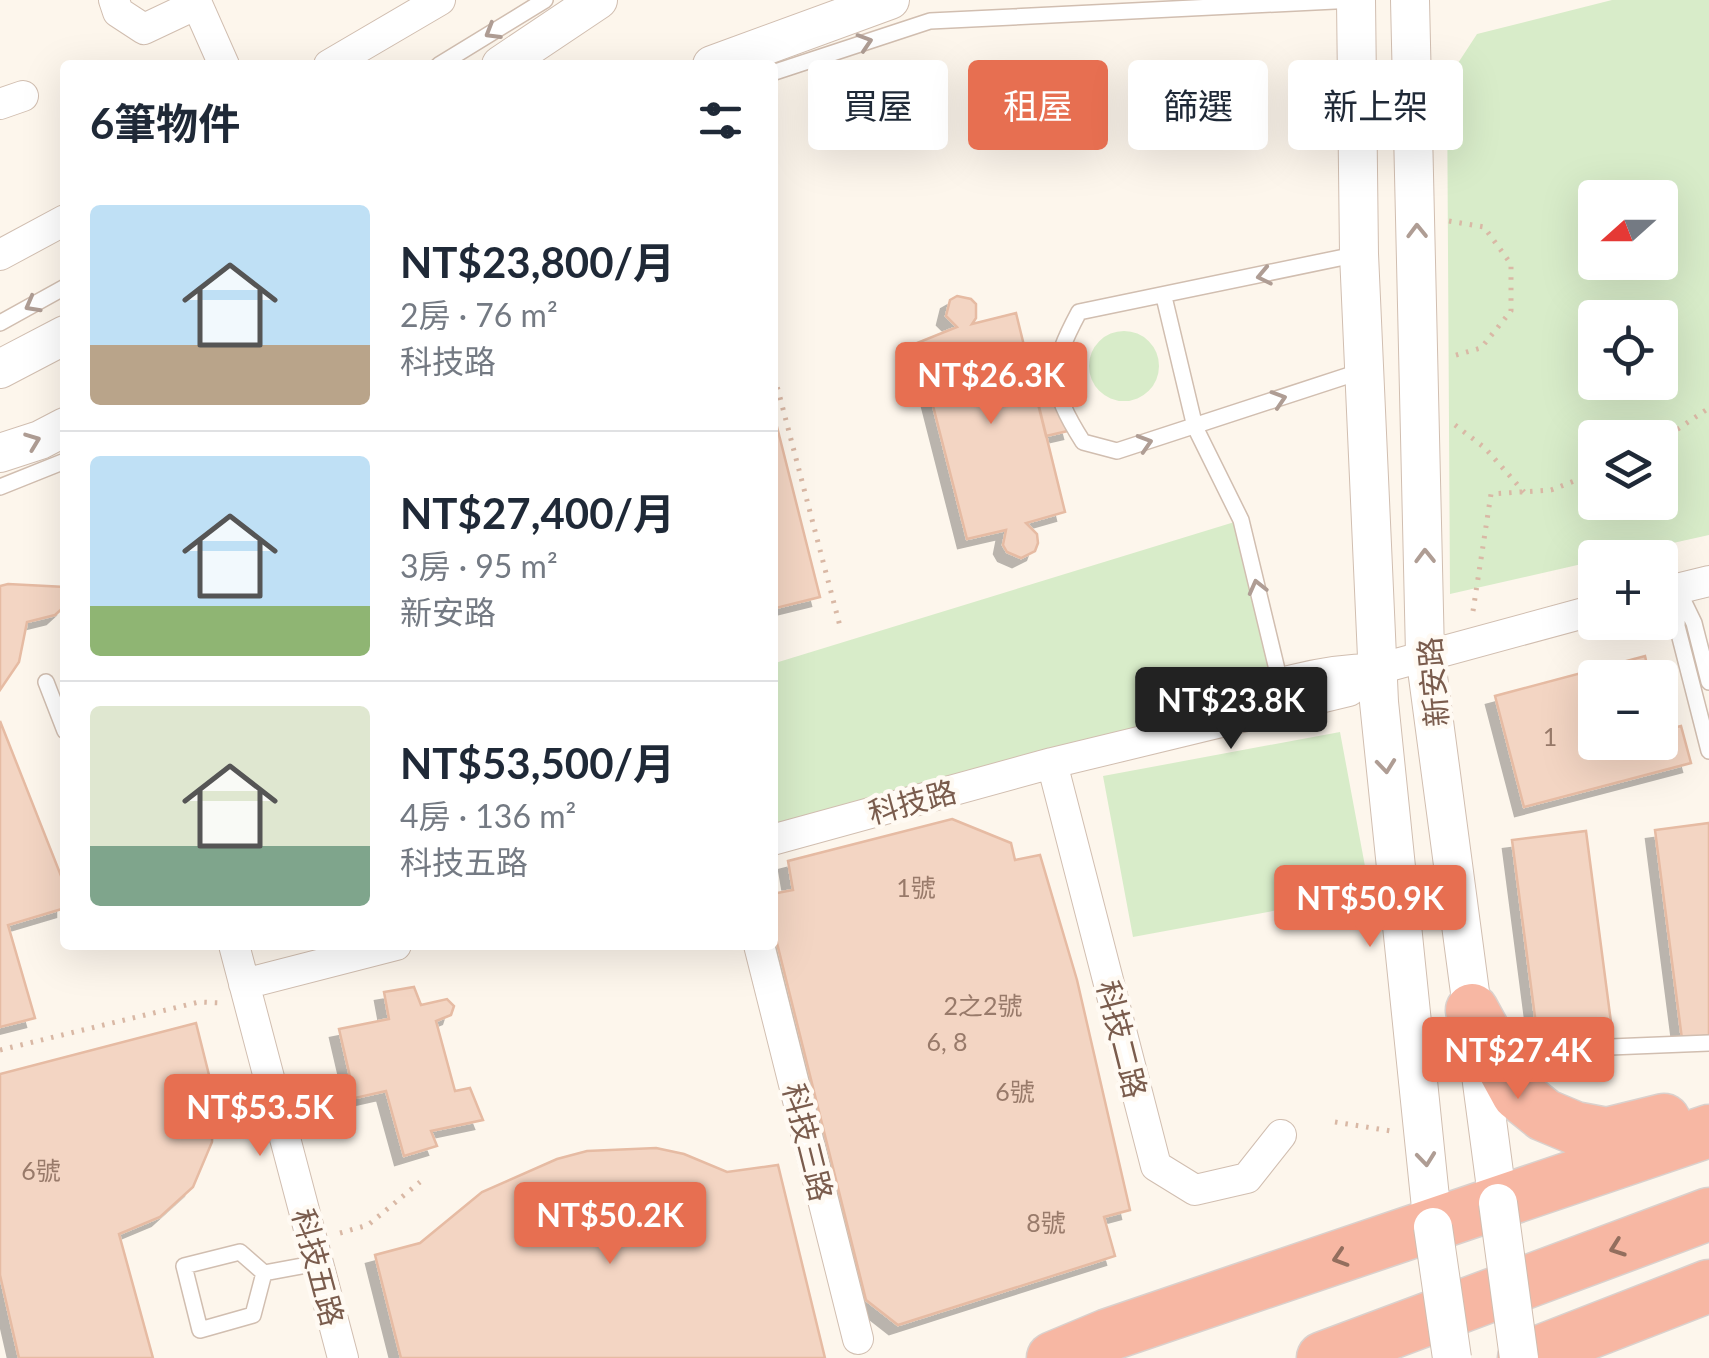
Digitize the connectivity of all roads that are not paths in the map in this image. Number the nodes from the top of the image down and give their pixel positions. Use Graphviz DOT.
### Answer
graph roads {
  1 [pos="114,0"];
  2 [pos="440,0"];
  3 [pos="545,0"];
  4 [pos="598,0"];
  5 [pos="890,0"];
  6 [pos="1356,0"];
  7 [pos="1365,0"];
  8 [pos="1410,0"];
  9 [pos="196,2"];
  10 [pos="222,60"];
  11 [pos="338,60"];
  12 [pos="446,60"];
  13 [pos="508,60"];
  14 [pos="726,60"];
  15 [pos="778,71"];
  16 [pos="60,223"];
  17 [pos="1360,254"];
  18 [pos="0,255"];
  19 [pos="60,290"];
  20 [pos="1164,296"];
  21 [pos="0,322"];
  22 [pos="60,339"];
  23 [pos="0,369"];
  24 [pos="1364,370"];
  25 [pos="1195,427"];
  26 [pos="60,429"];
  27 [pos="0,453"];
  28 [pos="60,464"];
  29 [pos="0,487"];
  30 [pos="1709,580"];
  31 [pos="1678,589"];
  32 [pos="1678,603"];
  33 [pos="1578,614"];
  34 [pos="1678,630"];
  35 [pos="1426,654"];
  36 [pos="1378,669"];
  37 [pos="46,682"];
  38 [pos="1280,682"];
  39 [pos="1709,682"];
  40 [pos="60,717"];
  41 [pos="1709,750"];
  42 [pos="1052,762"];
  43 [pos="778,838"];
  44 [pos="235,950"];
  45 [pos="381,950"];
  46 [pos="761,950"];
  47 [pos="247,994"];
  48 [pos="1472,1010"];
  49 [pos="1709,1044"];
  50 [pos="1709,1108"];
  51 [pos="1709,1131"];
  52 [pos="1282,1135"];
  53 [pos="1498,1203"];
  54 [pos="1709,1214"];
  55 [pos="1433,1226"];
  56 [pos="318,1263"];
  57 [pos="264,1273"];
  58 [pos="1709,1286"];
  59 [pos="858,1339"];
  60 [pos="343,1358"];
  61 [pos="1054,1358"];
  62 [pos="1323,1358"];
  63 [pos="1452,1358"];
  64 [pos="1521,1358"];
  1 -- 9 [label="street"];
  2 -- 11 [label="street"];
  3 -- 12 [label="lane, one-way"];
  4 -- 13 [label="street"];
  5 -- 14 [label="street"];
  6 -- 7 [label="lane"];
  15 -- 6 [label="lane, one-way"];
  6 -- 17 [label="street, 新安路"];
  35 -- 8 [label="street, 新安路, one-way"];
  9 -- 10 [label="street"];
  16 -- 18 [label="street"];
  17 -- 20 [label="lane, one-way"];
  17 -- 24 [label="street, 新安路"];
  19 -- 21 [label="lane, one-way"];
  20 -- 25 [label="lane"];
  20 -- 25 [label="lane, one-way"];
  22 -- 23 [label="street"];
  25 -- 24 [label="lane, one-way"];
  24 -- 36 [label="street, 新安路"];
  38 -- 25 [label="lane, one-way"];
  27 -- 26 [label="street, one-way"];
  28 -- 29 [label="lane"];
  30 -- 31 [label="street"];
  32 -- 39 [label="lane"];
  33 -- 35 [label="street"];
  34 -- 41 [label="lane"];
  35 -- 36 [label="street"];
  35 -- 48 [label="street, 新安路"];
  36 -- 38 [label="street, 科技路"];
  36 -- 42 [label="street, 科技路"];
  36 -- 55 [label="street, 新安路, one-way"];
  37 -- 40 [label="lane"];
  38 -- 42 [label="street, 科技路"];
  42 -- 43 [label="street, 科技路"];
  42 -- 52 [label="street, 科技二路"];
  44 -- 47 [label="street, 科技五路"];
  45 -- 47 [label="street"];
  46 -- 59 [label="street, 科技三路"];
  47 -- 56 [label="street, 科技五路"];
  48 -- 49 [label="lane"];
  48 -- 50 [label="highway"];
  48 -- 53 [label="street, 新安路"];
  51 -- 53 [label="highway"];
  53 -- 55 [label="highway"];
  53 -- 64 [label="street, 新安路, bridge"];
  54 -- 62 [label="highway, one-way"];
  55 -- 61 [label="highway, one-way"];
  55 -- 63 [label="street, 新安路, bridge"];
  56 -- 57 [label="lane"];
  56 -- 60 [label="street, 科技五路"];
  57 -- 57 [label="lane"];
  58 -- 64 [label="highway"];
}
